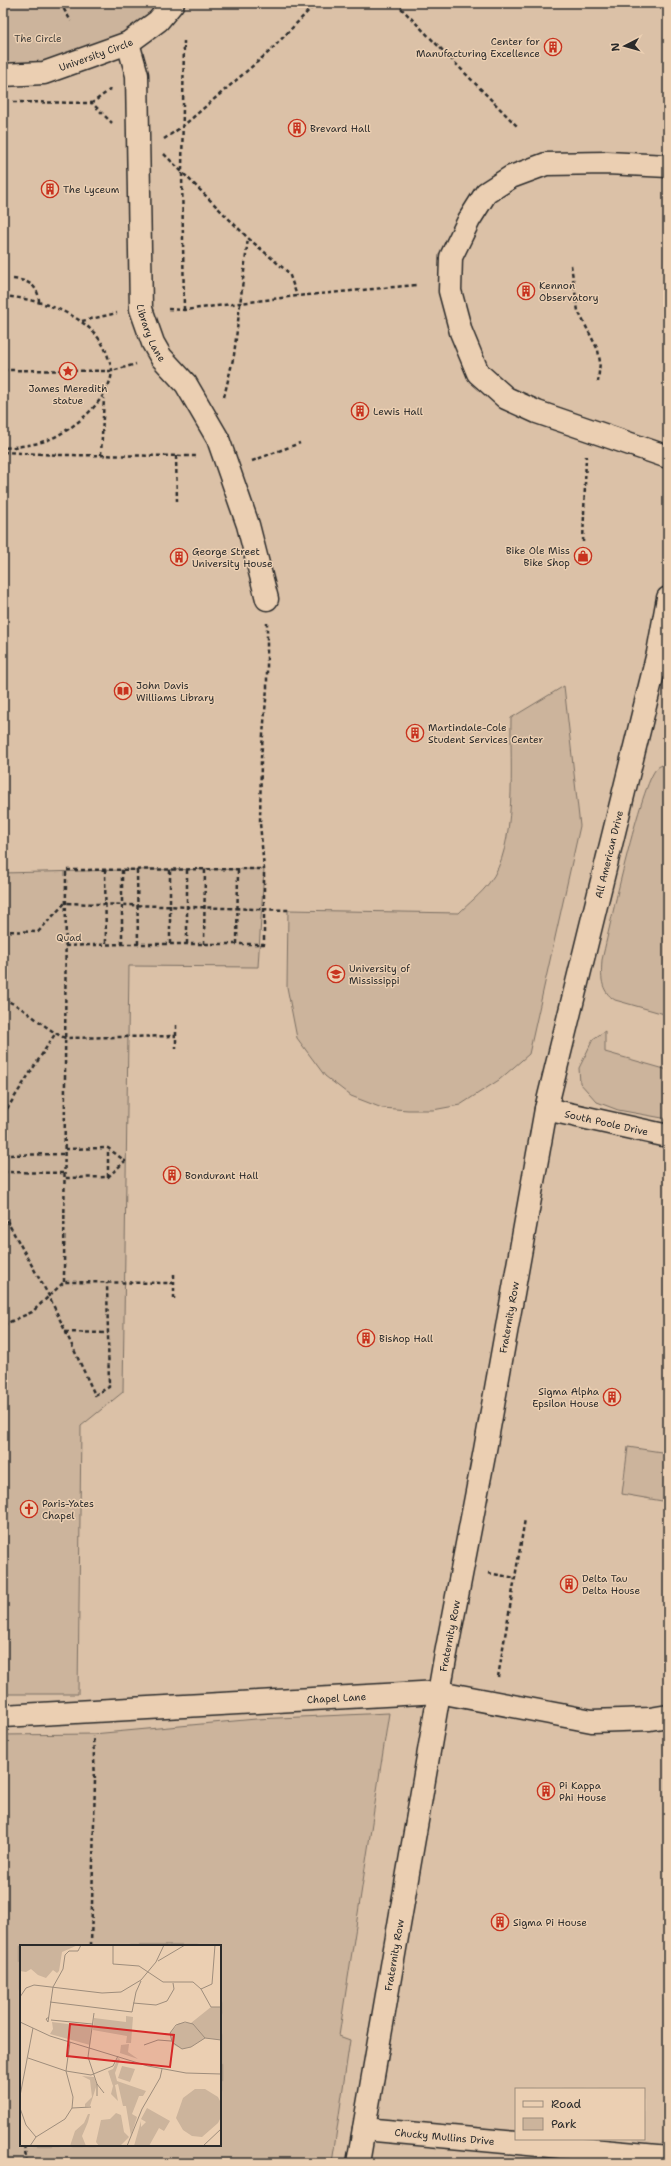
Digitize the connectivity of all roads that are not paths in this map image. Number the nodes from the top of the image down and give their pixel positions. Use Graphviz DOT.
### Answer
graph roads {
  1 [pos="173,3"];
  2 [pos="128,43"];
  3 [pos="3,75"];
  4 [pos="668,166"];
  5 [pos="668,457"];
  6 [pos="668,598"];
  7 [pos="267,599"];
  8 [pos="546,1109"];
  9 [pos="668,1136"];
  10 [pos="439,1692"];
  11 [pos="3,1716"];
  12 [pos="668,1716"];
  13 [pos="364,2129"];
  14 [pos="668,2157"];
  15 [pos="358,2163"];
  1 -- 2 [label="street, University Circle"];
  2 -- 3 [label="street, University Circle"];
  2 -- 7 [label="street, Library Lane"];
  4 -- 5 [label="street"];
  6 -- 8 [label="street, All American Drive"];
  8 -- 9 [label="street, South Poole Drive"];
  8 -- 10 [label="street, Fraternity Row"];
  10 -- 11 [label="street, Chapel Lane"];
  10 -- 12 [label="street, Chapel Lane"];
  10 -- 13 [label="street, Fraternity Row"];
  13 -- 14 [label="street, Chucky Mullins Drive"];
  13 -- 15 [label="street, Fraternity Row"];
}
